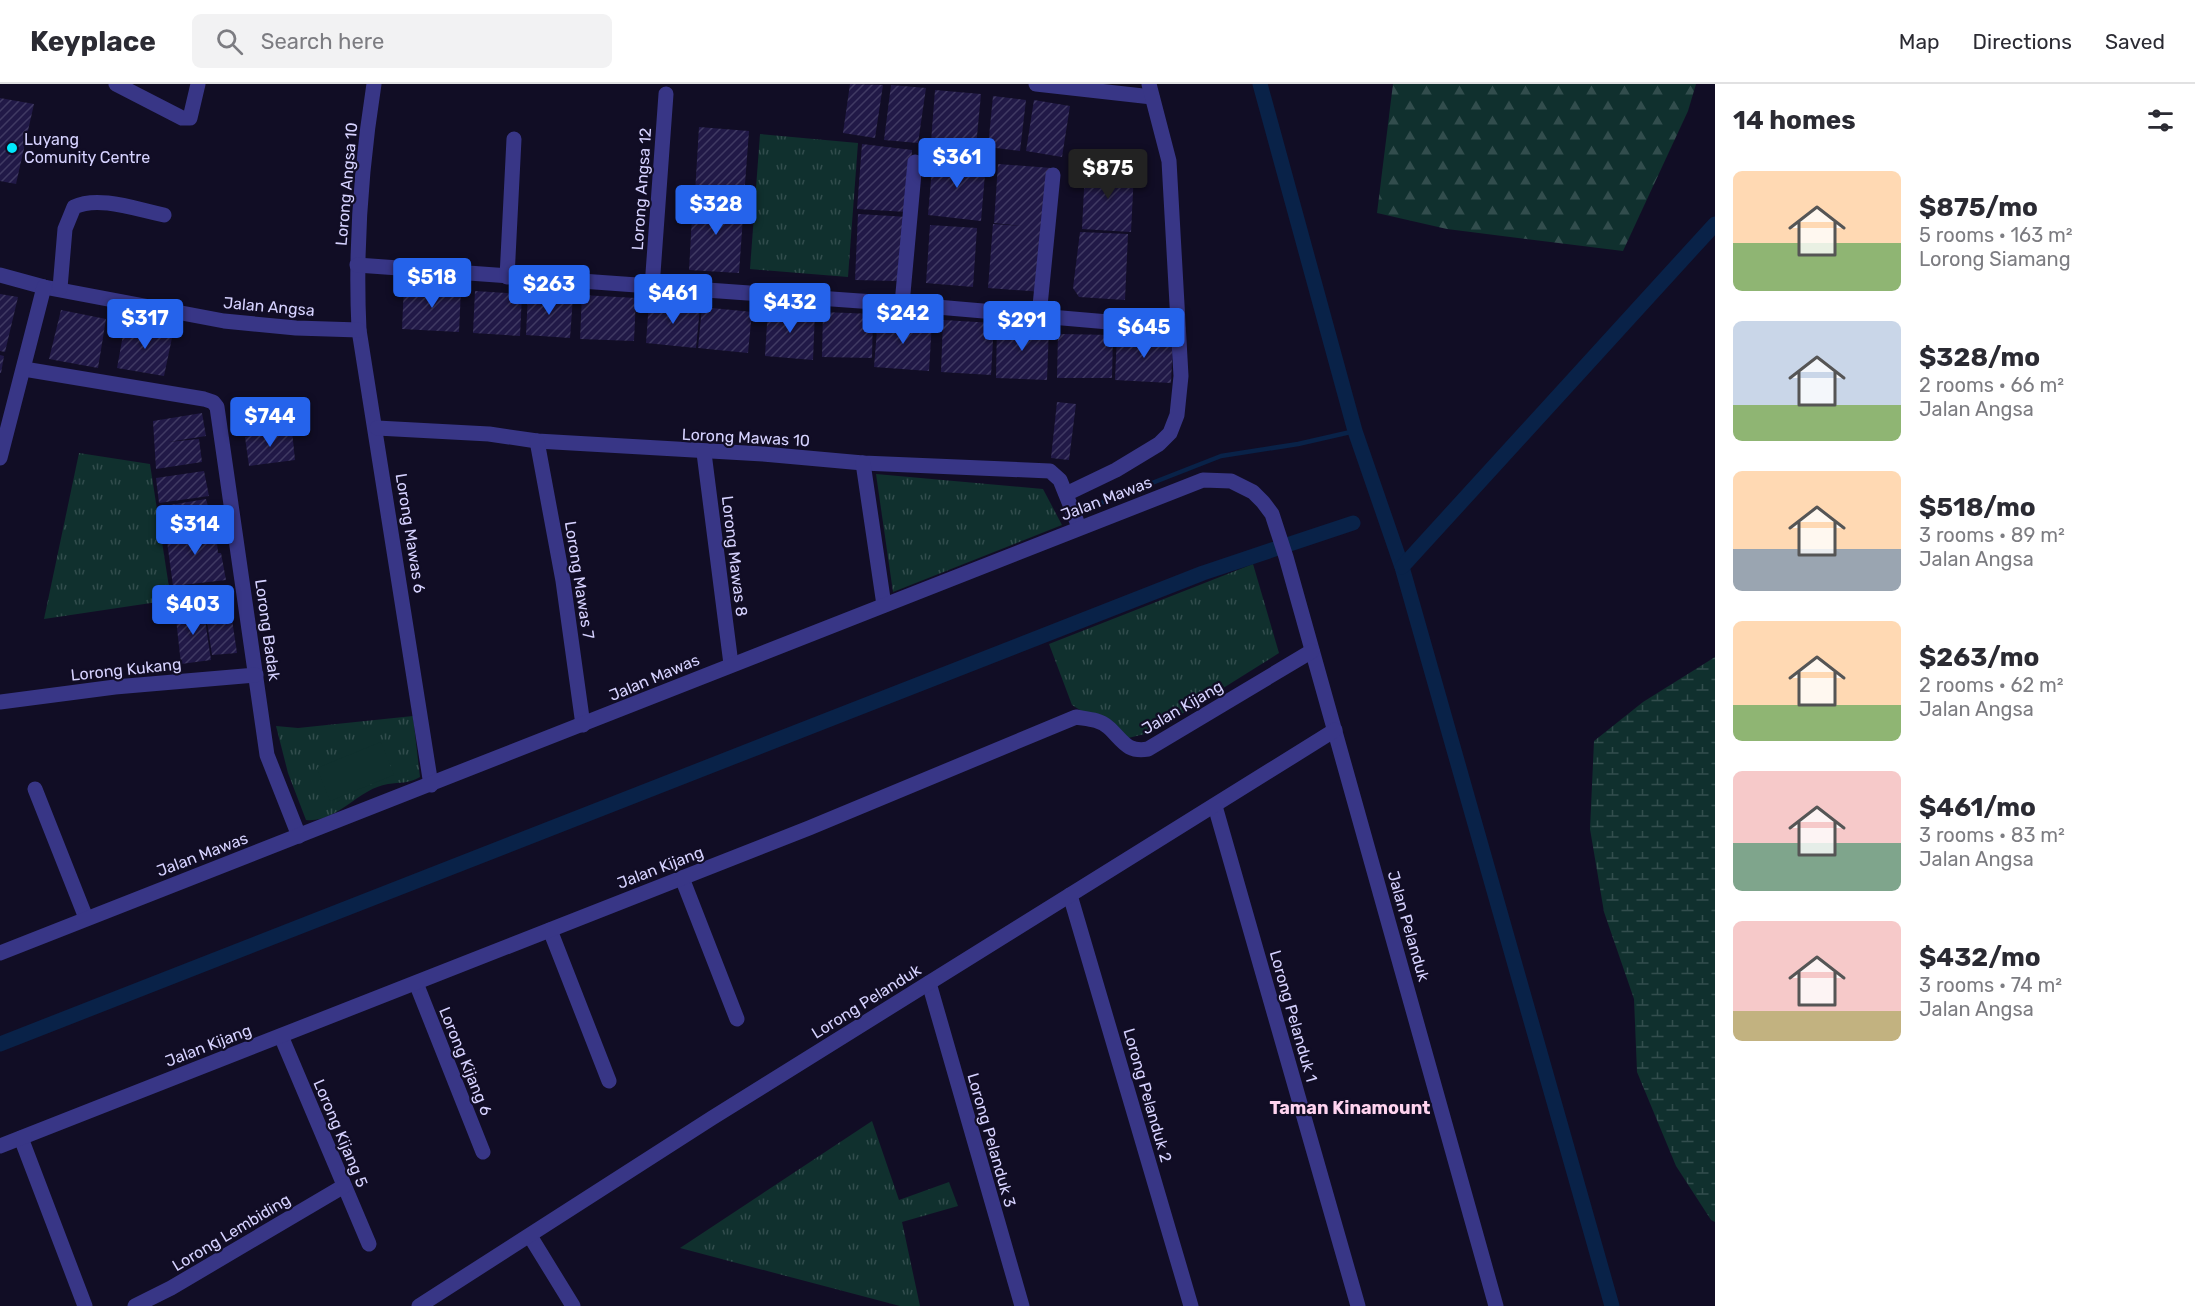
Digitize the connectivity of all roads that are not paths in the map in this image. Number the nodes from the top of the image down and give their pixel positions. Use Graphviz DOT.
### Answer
graph roads {
  1 [pos="116,84"];
  2 [pos="198,84"];
  3 [pos="374,84"];
  4 [pos="1036,84"];
  5 [pos="1150,91"];
  6 [pos="666,94"];
  7 [pos="514,139"];
  8 [pos="915,162"];
  9 [pos="1053,175"];
  10 [pos="164,214"];
  11 [pos="357,266"];
  12 [pos="0,275"];
  13 [pos="507,277"];
  14 [pos="52,287"];
  15 [pos="357,288"];
  16 [pos="652,288"];
  17 [pos="902,304"];
  18 [pos="1040,316"];
  19 [pos="1178,328"];
  20 [pos="359,330"];
  21 [pos="24,369"];
  22 [pos="377,428"];
  23 [pos="537,441"];
  24 [pos="704,453"];
  25 [pos="0,458"];
  26 [pos="863,463"];
  27 [pos="1066,494"];
  28 [pos="1079,527"];
  29 [pos="1286,557"];
  30 [pos="884,604"];
  31 [pos="1312,651"];
  32 [pos="731,664"];
  33 [pos="256,675"];
  34 [pos="0,702"];
  35 [pos="583,725"];
  36 [pos="1335,730"];
  37 [pos="431,785"];
  38 [pos="35,789"];
  39 [pos="1215,806"];
  40 [pos="299,836"];
  41 [pos="682,878"];
  42 [pos="1070,895"];
  43 [pos="86,918"];
  44 [pos="550,930"];
  45 [pos="0,953"];
  46 [pos="416,983"];
  47 [pos="929,983"];
  48 [pos="737,1019"];
  49 [pos="281,1036"];
  50 [pos="609,1081"];
  51 [pos="21,1138"];
  52 [pos="0,1146"];
  53 [pos="483,1152"];
  54 [pos="344,1186"];
  55 [pos="530,1236"];
  56 [pos="369,1244"];
  57 [pos="85,1306"];
  58 [pos="135,1306"];
  59 [pos="419,1306"];
  60 [pos="573,1306"];
  61 [pos="1022,1306"];
  62 [pos="1191,1306"];
  63 [pos="1358,1306"];
  64 [pos="1496,1306"];
  1 -- 2 [label="street"];
  3 -- 11 [label="street, Lorong Angsa 10"];
  4 -- 5 [label="street"];
  5 -- 19 [label="street"];
  6 -- 16 [label="street, Lorong Angsa 12"];
  7 -- 13 [label="street"];
  8 -- 17 [label="street"];
  9 -- 18 [label="street"];
  10 -- 14 [label="street"];
  11 -- 13 [label="street"];
  11 -- 15 [label="street, Lorong Angsa 10"];
  12 -- 14 [label="street, Jalan Angsa"];
  13 -- 16 [label="street"];
  14 -- 20 [label="street, Jalan Angsa"];
  14 -- 21 [label="street"];
  15 -- 20 [label="street, Lorong Mawas 6"];
  16 -- 17 [label="street"];
  17 -- 18 [label="street"];
  18 -- 19 [label="street"];
  19 -- 27 [label="street"];
  20 -- 22 [label="street, Lorong Mawas 6"];
  21 -- 25 [label="street"];
  21 -- 33 [label="street, Lorong Badak"];
  22 -- 23 [label="street, Lorong Mawas 10"];
  22 -- 37 [label="street, Lorong Mawas 6"];
  23 -- 24 [label="street, Lorong Mawas 10"];
  23 -- 35 [label="street, Lorong Mawas 7"];
  24 -- 26 [label="street, Lorong Mawas 10"];
  24 -- 32 [label="street, Lorong Mawas 8"];
  26 -- 27 [label="street, Lorong Mawas 10"];
  26 -- 30 [label="street"];
  27 -- 28 [label="street, Lorong Mawas 10"];
  28 -- 29 [label="street, Jalan Mawas"];
  28 -- 30 [label="street, Jalan Mawas"];
  29 -- 31 [label="street, Jalan Pelanduk"];
  30 -- 32 [label="street, Jalan Mawas"];
  31 -- 36 [label="street, Jalan Pelanduk"];
  31 -- 41 [label="street, Jalan Kijang"];
  32 -- 35 [label="street, Jalan Mawas"];
  33 -- 34 [label="street, Lorong Kukang"];
  33 -- 40 [label="street, Lorong Badak"];
  35 -- 37 [label="street, Jalan Mawas"];
  36 -- 39 [label="street, Lorong Pelanduk"];
  36 -- 64 [label="street, Jalan Pelanduk"];
  37 -- 40 [label="street, Jalan Mawas"];
  38 -- 43 [label="street"];
  39 -- 42 [label="street, Lorong Pelanduk"];
  39 -- 63 [label="street, Lorong Pelanduk 1"];
  40 -- 43 [label="street, Jalan Mawas"];
  41 -- 44 [label="street, Jalan Kijang"];
  41 -- 48 [label="street"];
  42 -- 47 [label="street, Lorong Pelanduk"];
  42 -- 62 [label="street, Lorong Pelanduk 2"];
  43 -- 45 [label="street, Jalan Mawas"];
  44 -- 46 [label="street, Jalan Kijang"];
  44 -- 50 [label="street"];
  46 -- 49 [label="street, Jalan Kijang"];
  46 -- 53 [label="street, Lorong Kijang 6"];
  47 -- 55 [label="street, Lorong Pelanduk"];
  47 -- 61 [label="street, Lorong Pelanduk 3"];
  49 -- 51 [label="street, Jalan Kijang"];
  49 -- 54 [label="street, Lorong Kijang 5"];
  51 -- 52 [label="street, Jalan Kijang"];
  51 -- 57 [label="street"];
  54 -- 56 [label="street, Lorong Kijang 5"];
  54 -- 58 [label="street, Lorong Lembiding"];
  55 -- 59 [label="street, Lorong Pelanduk"];
  55 -- 60 [label="street"];
}
